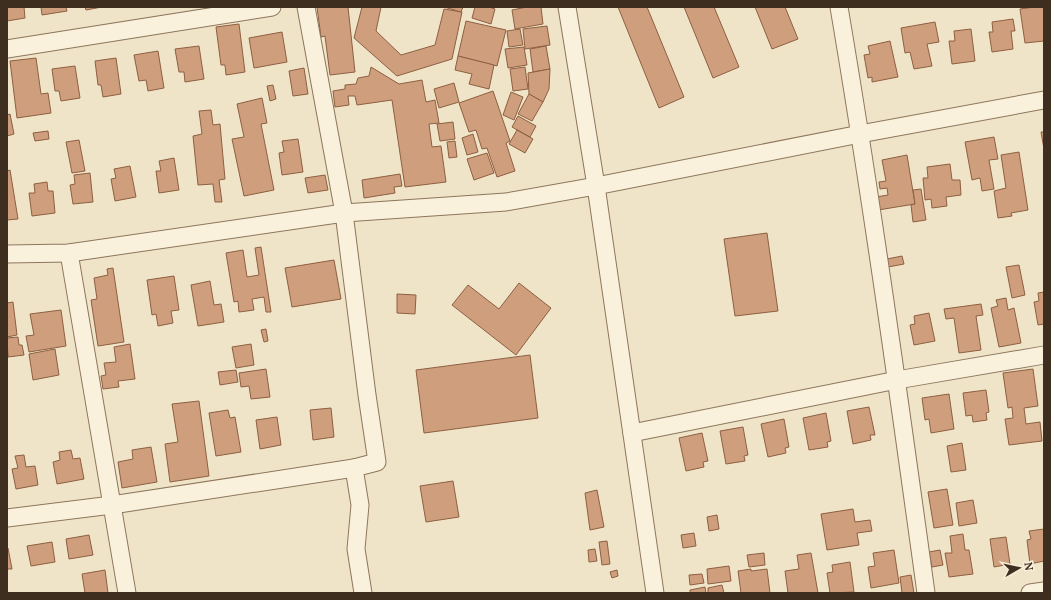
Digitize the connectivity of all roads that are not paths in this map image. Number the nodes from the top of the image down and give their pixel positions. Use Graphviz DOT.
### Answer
graph roads {
  1 [pos="272,7"];
  2 [pos="306,7"];
  3 [pos="567,7"];
  4 [pos="839,7"];
  5 [pos="7,49"];
  6 [pos="1044,100"];
  7 [pos="860,134"];
  8 [pos="596,186"];
  9 [pos="344,213"];
  10 [pos="69,253"];
  11 [pos="7,254"];
  12 [pos="1044,355"];
  13 [pos="897,380"];
  14 [pos="632,433"];
  15 [pos="354,468"];
  16 [pos="112,505"];
  17 [pos="7,518"];
  18 [pos="1044,590"];
  19 [pos="127,593"];
  20 [pos="363,593"];
  21 [pos="655,593"];
  22 [pos="926,593"];
  23 [pos="1030,593"];
  1 -- 5 [label="street"];
  2 -- 9 [label="street"];
  3 -- 8 [label="street"];
  4 -- 7 [label="street"];
  6 -- 7 [label="street"];
  7 -- 8 [label="street"];
  7 -- 13 [label="street"];
  8 -- 9 [label="street"];
  8 -- 14 [label="street"];
  9 -- 10 [label="street"];
  9 -- 15 [label="street"];
  10 -- 11 [label="street"];
  10 -- 16 [label="street"];
  12 -- 13 [label="street"];
  13 -- 14 [label="street"];
  13 -- 22 [label="street"];
  14 -- 21 [label="street"];
  15 -- 16 [label="street"];
  15 -- 20 [label="street"];
  16 -- 17 [label="street"];
  16 -- 19 [label="street"];
  18 -- 23 [label="street"];
}
